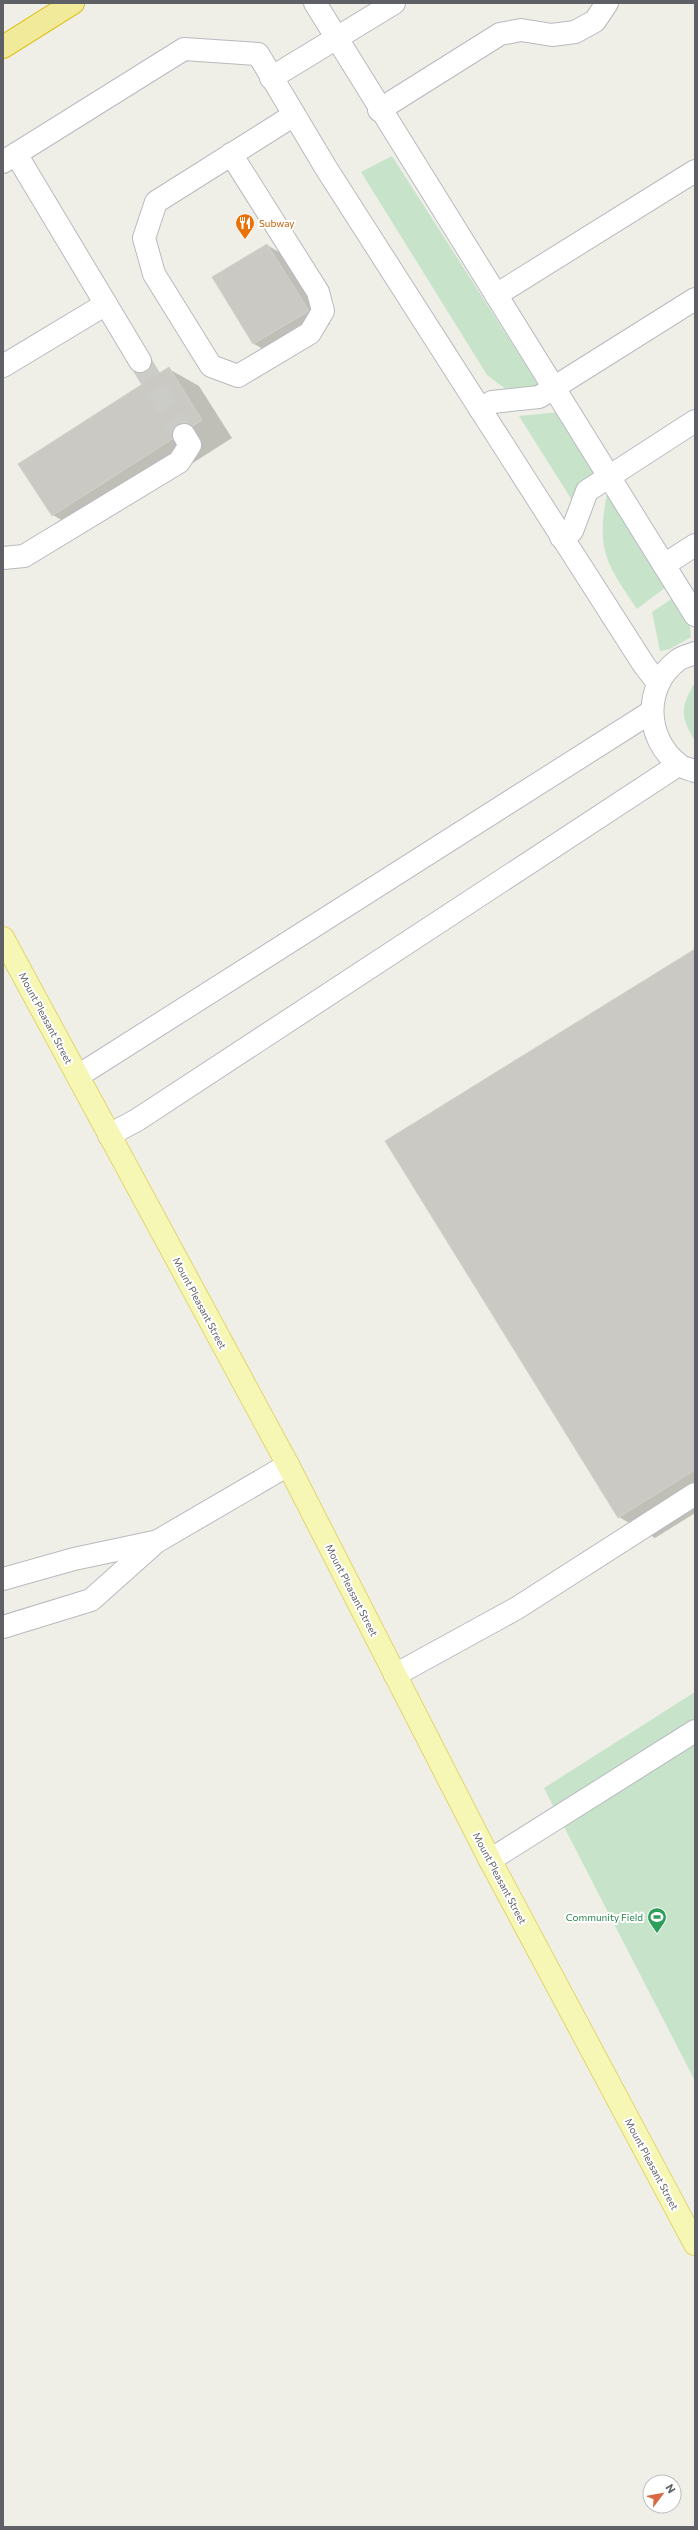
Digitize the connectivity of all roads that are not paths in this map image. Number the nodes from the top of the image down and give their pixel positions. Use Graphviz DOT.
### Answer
graph roads {
  1 [pos="74,3"];
  2 [pos="315,3"];
  3 [pos="394,3"];
  4 [pos="607,3"];
  5 [pos="366,11"];
  6 [pos="336,39"];
  7 [pos="3,47"];
  8 [pos="271,78"];
  9 [pos="379,110"];
  10 [pos="294,115"];
  11 [pos="231,154"];
  12 [pos="9,158"];
  13 [pos="695,171"];
  14 [pos="496,295"];
  15 [pos="695,299"];
  16 [pos="106,304"];
  17 [pos="140,361"];
  18 [pos="3,366"];
  19 [pos="554,389"];
  20 [pos="480,410"];
  21 [pos="695,421"];
  22 [pos="184,435"];
  23 [pos="609,477"];
  24 [pos="561,537"];
  25 [pos="695,545"];
  26 [pos="3,558"];
  27 [pos="664,565"];
  28 [pos="695,615"];
  29 [pos="695,653"];
  30 [pos="658,683"];
  31 [pos="651,712"];
  32 [pos="687,768"];
  33 [pos="3,938"];
  34 [pos="78,1076"];
  35 [pos="109,1135"];
  36 [pos="288,1465"];
  37 [pos="695,1494"];
  38 [pos="156,1542"];
  39 [pos="3,1579"];
  40 [pos="3,1627"];
  41 [pos="395,1675"];
  42 [pos="695,1731"];
  43 [pos="490,1860"];
  44 [pos="695,2244"];
  1 -- 7 [label="highway"];
  2 -- 6 [label="street"];
  3 -- 5 [label="street"];
  4 -- 9 [label="street"];
  5 -- 6 [label="street"];
  6 -- 8 [label="street"];
  6 -- 9 [label="street"];
  8 -- 10 [label="street"];
  8 -- 12 [label="street"];
  9 -- 14 [label="street"];
  10 -- 11 [label="street"];
  10 -- 20 [label="street"];
  11 -- 11 [label="street"];
  12 -- 16 [label="street"];
  13 -- 14 [label="street"];
  14 -- 19 [label="street"];
  15 -- 19 [label="street"];
  16 -- 17 [label="street"];
  16 -- 18 [label="street"];
  19 -- 20 [label="street"];
  19 -- 23 [label="street"];
  20 -- 24 [label="street"];
  21 -- 23 [label="street"];
  22 -- 26 [label="street"];
  23 -- 24 [label="street"];
  23 -- 27 [label="street"];
  24 -- 30 [label="street"];
  25 -- 27 [label="street"];
  27 -- 28 [label="street"];
  29 -- 30 [label="street"];
  30 -- 31 [label="street"];
  31 -- 32 [label="street"];
  31 -- 34 [label="street"];
  32 -- 35 [label="street"];
  33 -- 34 [label="main road, Mount Pleasant Street"];
  34 -- 35 [label="main road, Mount Pleasant Street"];
  35 -- 36 [label="main road, Mount Pleasant Street"];
  36 -- 38 [label="street"];
  36 -- 41 [label="main road, Mount Pleasant Street"];
  37 -- 41 [label="street"];
  38 -- 39 [label="street"];
  38 -- 40 [label="street"];
  41 -- 43 [label="main road, Mount Pleasant Street"];
  42 -- 43 [label="street"];
  43 -- 44 [label="main road, Mount Pleasant Street"];
}
